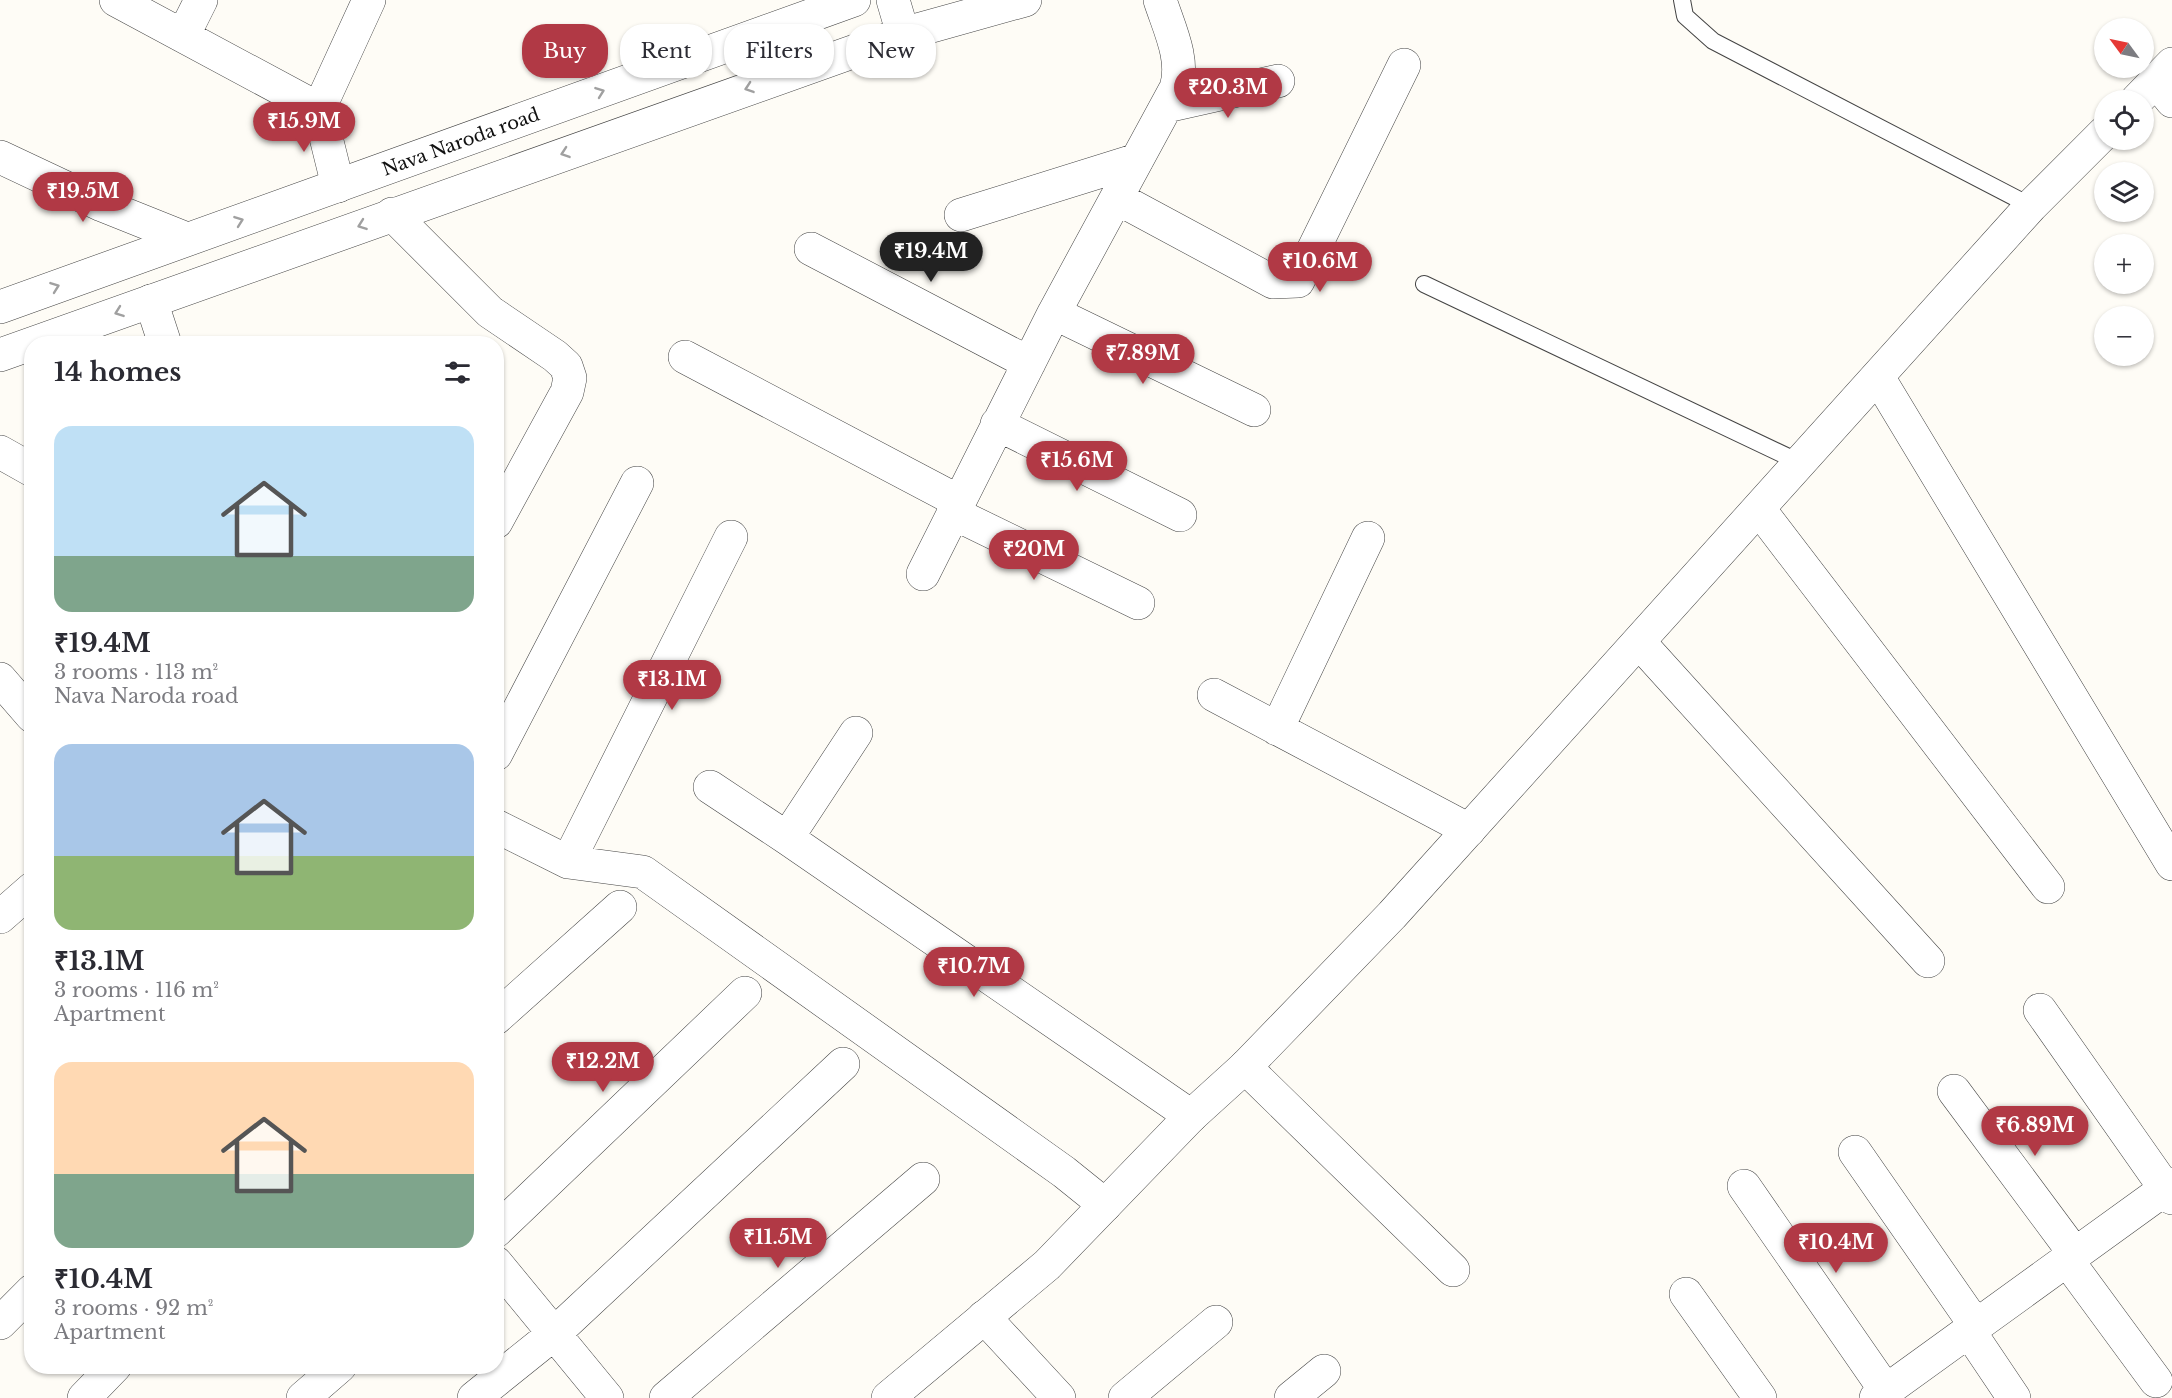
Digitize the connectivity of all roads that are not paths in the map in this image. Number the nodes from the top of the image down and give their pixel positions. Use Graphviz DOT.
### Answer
graph roads {
  1 [pos="116,0"];
  2 [pos="201,0"];
  3 [pos="369,0"];
  4 [pos="854,0"];
  5 [pos="894,0"];
  6 [pos="1025,0"];
  7 [pos="1160,0"];
  8 [pos="1682,0"];
  9 [pos="900,24"];
  10 [pos="936,25"];
  11 [pos="183,36"];
  12 [pos="846,54"];
  13 [pos="1404,65"];
  14 [pos="1278,81"];
  15 [pos="1167,106"];
  16 [pos="319,109"];
  17 [pos="2094,143"];
  18 [pos="0,157"];
  19 [pos="1137,160"];
  20 [pos="338,186"];
  21 [pos="1117,198"];
  22 [pos="2031,206"];
  23 [pos="392,214"];
  24 [pos="961,215"];
  25 [pos="187,239"];
  26 [pos="810,249"];
  27 [pos="1424,284"];
  28 [pos="151,301"];
  29 [pos="0,307"];
  30 [pos="1054,313"];
  31 [pos="53,336"];
  32 [pos="162,336"];
  33 [pos="24,346"];
  34 [pos="0,355"];
  35 [pos="685,357"];
  36 [pos="1029,363"];
  37 [pos="1878,377"];
  38 [pos="1254,410"];
  39 [pos="997,424"];
  40 [pos="0,452"];
  41 [pos="1801,463"];
  42 [pos="24,466"];
  43 [pos="637,483"];
  44 [pos="504,507"];
  45 [pos="956,507"];
  46 [pos="1759,509"];
  47 [pos="1180,515"];
  48 [pos="731,537"];
  49 [pos="1368,538"];
  50 [pos="923,574"];
  51 [pos="1138,603"];
  52 [pos="1639,642"];
  53 [pos="0,679"];
  54 [pos="1214,695"];
  55 [pos="24,707"];
  56 [pos="1277,729"];
  57 [pos="856,733"];
  58 [pos="504,739"];
  59 [pos="710,787"];
  60 [pos="504,830"];
  61 [pos="1469,830"];
  62 [pos="787,838"];
  63 [pos="568,862"];
  64 [pos="2172,864"];
  65 [pos="2048,887"];
  66 [pos="24,896"];
  67 [pos="620,907"];
  68 [pos="0,917"];
  69 [pos="1928,961"];
  70 [pos="746,993"];
  71 [pos="2040,1010"];
  72 [pos="504,1011"];
  73 [pos="843,1064"];
  74 [pos="1245,1067"];
  75 [pos="1954,1091"];
  76 [pos="1191,1116"];
  77 [pos="1855,1152"];
  78 [pos="923,1179"];
  79 [pos="1744,1186"];
  80 [pos="2170,1190"];
  81 [pos="1105,1205"];
  82 [pos="504,1223"];
  83 [pos="2071,1257"];
  84 [pos="1453,1270"];
  85 [pos="504,1272"];
  86 [pos="1686,1294"];
  87 [pos="24,1299"];
  88 [pos="984,1317"];
  89 [pos="1216,1322"];
  90 [pos="0,1323"];
  91 [pos="1972,1328"];
  92 [pos="555,1333"];
  93 [pos="1324,1371"];
  94 [pos="107,1374"];
  95 [pos="331,1374"];
  96 [pos="504,1374"];
  97 [pos="504,1374"];
  98 [pos="2156,1381"];
  99 [pos="1881,1395"];
  100 [pos="84,1398"];
  101 [pos="303,1398"];
  102 [pos="474,1398"];
  103 [pos="607,1398"];
  104 [pos="666,1398"];
  105 [pos="888,1398"];
  106 [pos="1059,1398"];
  107 [pos="1125,1398"];
  108 [pos="1291,1398"];
  109 [pos="1760,1398"];
  110 [pos="2014,1398"];
  1 -- 11 [label="street"];
  2 -- 11 [label="street"];
  3 -- 16 [label="street"];
  20 -- 4 [label="street, Nava Naroda road, one-way"];
  5 -- 9 [label="street"];
  6 -- 10 [label="street"];
  7 -- 15 [label="street"];
  8 -- 22 [label="lane"];
  11 -- 16 [label="street"];
  12 -- 23 [label="street, one-way"];
  13 -- 21 [label="street"];
  14 -- 15 [label="street"];
  15 -- 19 [label="street"];
  16 -- 20 [label="street"];
  17 -- 22 [label="street"];
  18 -- 25 [label="street"];
  19 -- 21 [label="street"];
  19 -- 24 [label="street"];
  25 -- 20 [label="street, Nava Naroda road, one-way"];
  21 -- 30 [label="street"];
  22 -- 37 [label="street"];
  23 -- 28 [label="street, one-way"];
  23 -- 44 [label="street"];
  29 -- 25 [label="street, Nava Naroda road, one-way"];
  26 -- 36 [label="street"];
  27 -- 41 [label="lane"];
  28 -- 31 [label="street, one-way"];
  28 -- 32 [label="street"];
  30 -- 36 [label="street"];
  30 -- 38 [label="street"];
  33 -- 34 [label="street, one-way"];
  35 -- 45 [label="street"];
  36 -- 39 [label="street"];
  37 -- 41 [label="street"];
  37 -- 64 [label="street"];
  39 -- 45 [label="street"];
  39 -- 47 [label="street"];
  40 -- 42 [label="street"];
  41 -- 46 [label="street"];
  43 -- 58 [label="street"];
  45 -- 50 [label="street"];
  45 -- 51 [label="street"];
  46 -- 52 [label="street"];
  46 -- 65 [label="street"];
  48 -- 63 [label="street"];
  49 -- 56 [label="street"];
  52 -- 61 [label="street"];
  52 -- 69 [label="street"];
  53 -- 55 [label="street"];
  54 -- 56 [label="street"];
  56 -- 61 [label="street"];
  57 -- 62 [label="street"];
  59 -- 62 [label="street"];
  60 -- 63 [label="street"];
  61 -- 74 [label="street"];
  62 -- 76 [label="street"];
  63 -- 81 [label="street"];
  66 -- 68 [label="street"];
  67 -- 72 [label="street"];
  70 -- 82 [label="street"];
  71 -- 80 [label="street"];
  73 -- 92 [label="street"];
  74 -- 76 [label="street"];
  74 -- 84 [label="street"];
  75 -- 83 [label="street"];
  76 -- 81 [label="street"];
  77 -- 91 [label="street"];
  78 -- 104 [label="street"];
  79 -- 99 [label="street"];
  80 -- 83 [label="street"];
  81 -- 88 [label="street"];
  83 -- 91 [label="street"];
  83 -- 98 [label="street"];
  85 -- 92 [label="street"];
  86 -- 109 [label="street"];
  87 -- 90 [label="street"];
  88 -- 105 [label="street"];
  88 -- 106 [label="street"];
  89 -- 107 [label="street"];
  91 -- 99 [label="street"];
  91 -- 110 [label="street"];
  92 -- 96 [label="street"];
  92 -- 103 [label="street"];
  93 -- 108 [label="street"];
  94 -- 100 [label="street"];
  95 -- 101 [label="street"];
  97 -- 102 [label="street"];
}
